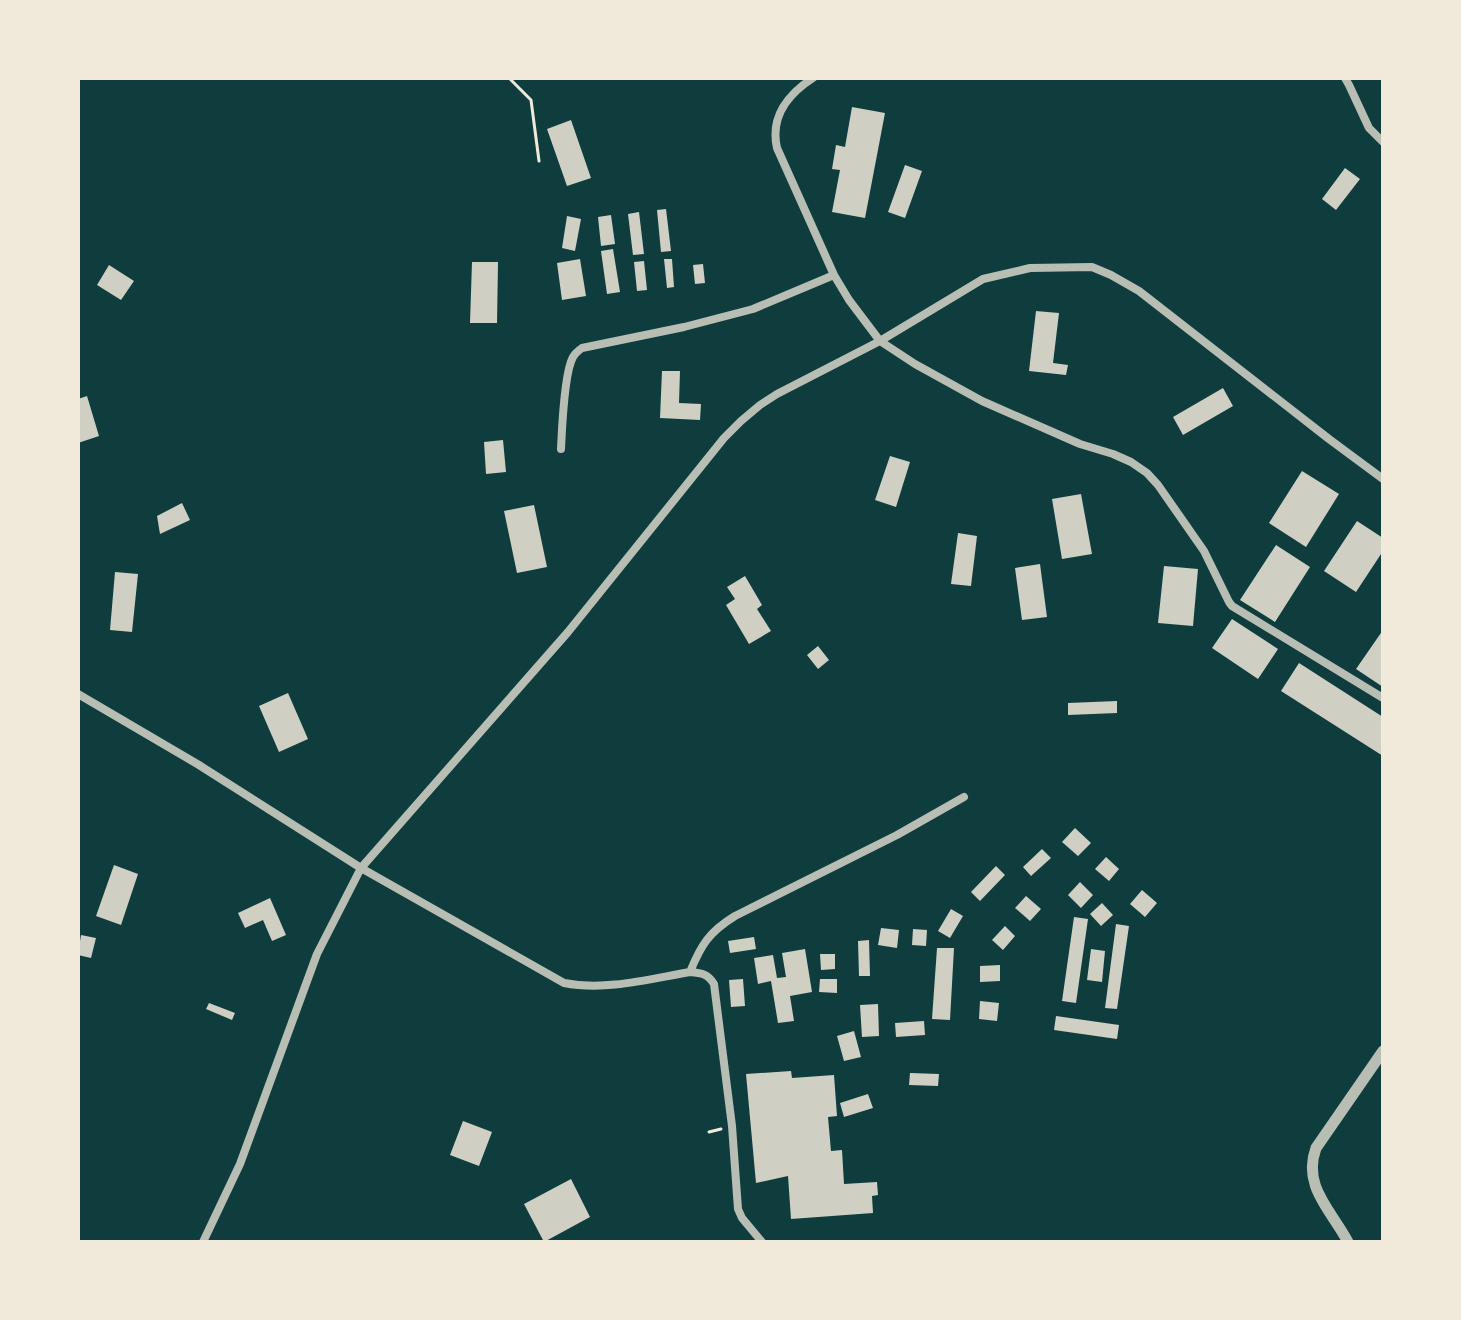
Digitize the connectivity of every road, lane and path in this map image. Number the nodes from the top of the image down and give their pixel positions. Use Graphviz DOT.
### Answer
graph roads {
  1 [pos="509,78"];
  2 [pos="813,78"];
  3 [pos="1345,78"];
  4 [pos="1383,142"];
  5 [pos="539,161"];
  6 [pos="834,275"];
  7 [pos="880,341"];
  8 [pos="561,449"];
  9 [pos="1383,479"];
  10 [pos="78,694"];
  11 [pos="1383,698"];
  12 [pos="964,797"];
  13 [pos="361,868"];
  14 [pos="690,972"];
  15 [pos="1383,1051"];
  16 [pos="203,1242"];
  17 [pos="762,1242"];
  18 [pos="1348,1242"];
  1 -- 5 [label="path"];
  2 -- 6 [label="street"];
  3 -- 4 [label="street"];
  6 -- 7 [label="street"];
  6 -- 8 [label="street"];
  7 -- 9 [label="street"];
  7 -- 11 [label="street"];
  7 -- 13 [label="street"];
  10 -- 13 [label="street"];
  12 -- 14 [label="street"];
  13 -- 14 [label="street"];
  13 -- 16 [label="street"];
  14 -- 17 [label="street"];
  15 -- 18 [label="street"];
}
